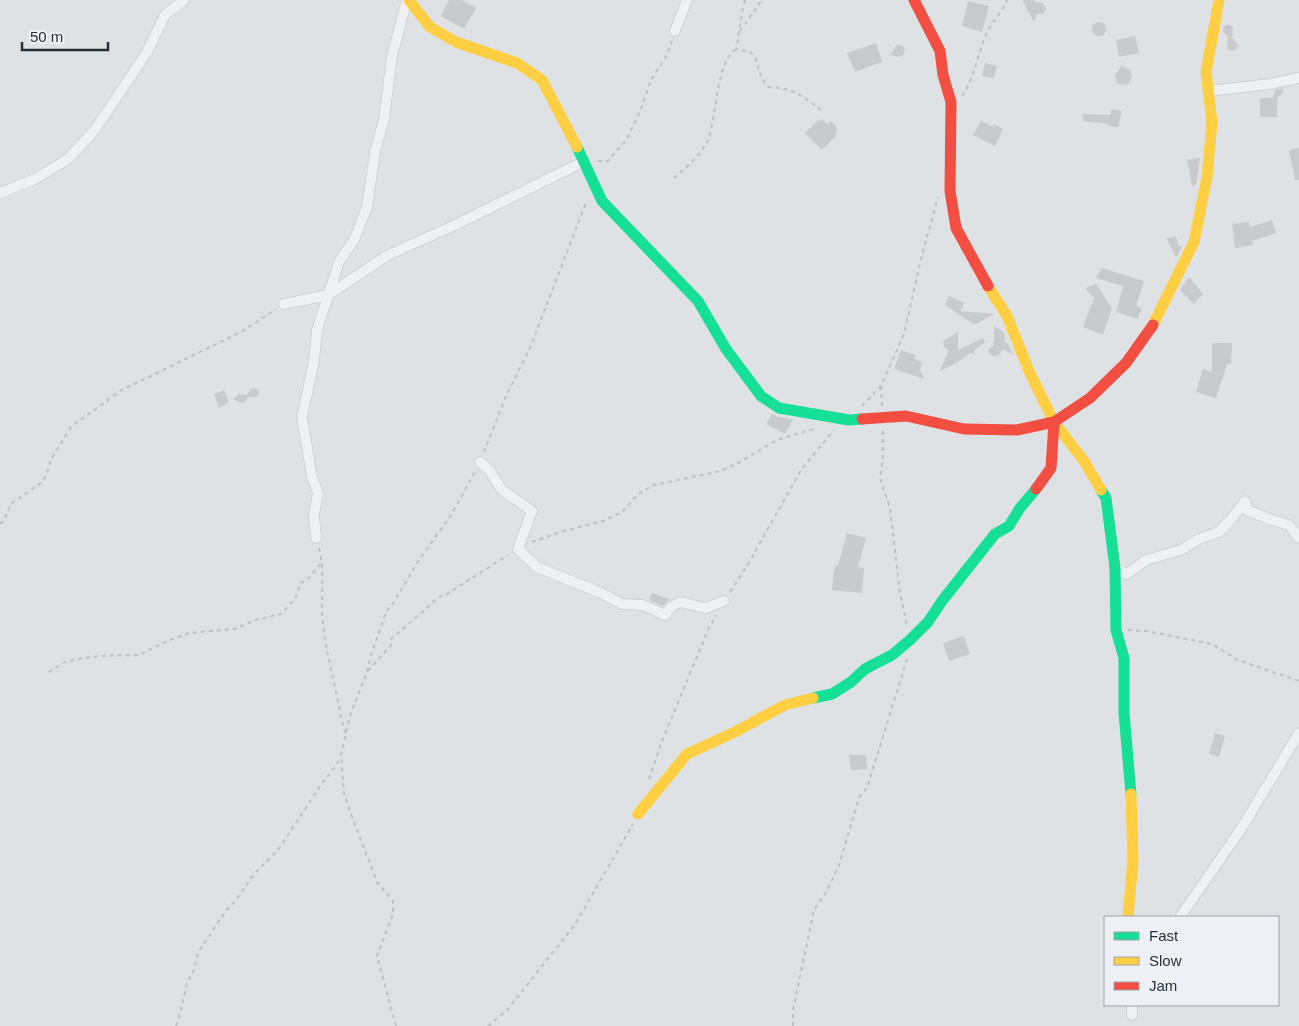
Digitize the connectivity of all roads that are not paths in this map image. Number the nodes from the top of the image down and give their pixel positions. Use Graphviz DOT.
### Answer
graph roads {
  1 [pos="184,0"];
  2 [pos="408,0"];
  3 [pos="687,0"];
  4 [pos="914,0"];
  5 [pos="1218,0"];
  6 [pos="675,31"];
  7 [pos="1299,78"];
  8 [pos="1208,90"];
  9 [pos="585,161"];
  10 [pos="0,193"];
  11 [pos="328,294"];
  12 [pos="284,304"];
  13 [pos="1054,422"];
  14 [pos="480,462"];
  15 [pos="316,538"];
  16 [pos="1299,538"];
  17 [pos="1115,568"];
  18 [pos="724,601"];
  19 [pos="1299,733"];
  20 [pos="638,814"];
  21 [pos="1128,916"];
  22 [pos="1181,916"];
  1 -- 10 [label="street"];
  2 -- 9 [label="street"];
  2 -- 11 [label="street"];
  3 -- 6 [label="street"];
  4 -- 13 [label="street"];
  5 -- 8 [label="street"];
  7 -- 8 [label="street"];
  8 -- 13 [label="street"];
  9 -- 11 [label="street"];
  9 -- 13 [label="street"];
  11 -- 12 [label="street"];
  11 -- 15 [label="street"];
  13 -- 17 [label="street"];
  13 -- 20 [label="street"];
  14 -- 18 [label="street"];
  16 -- 17 [label="street"];
  17 -- 21 [label="street"];
  19 -- 22 [label="street"];
}
